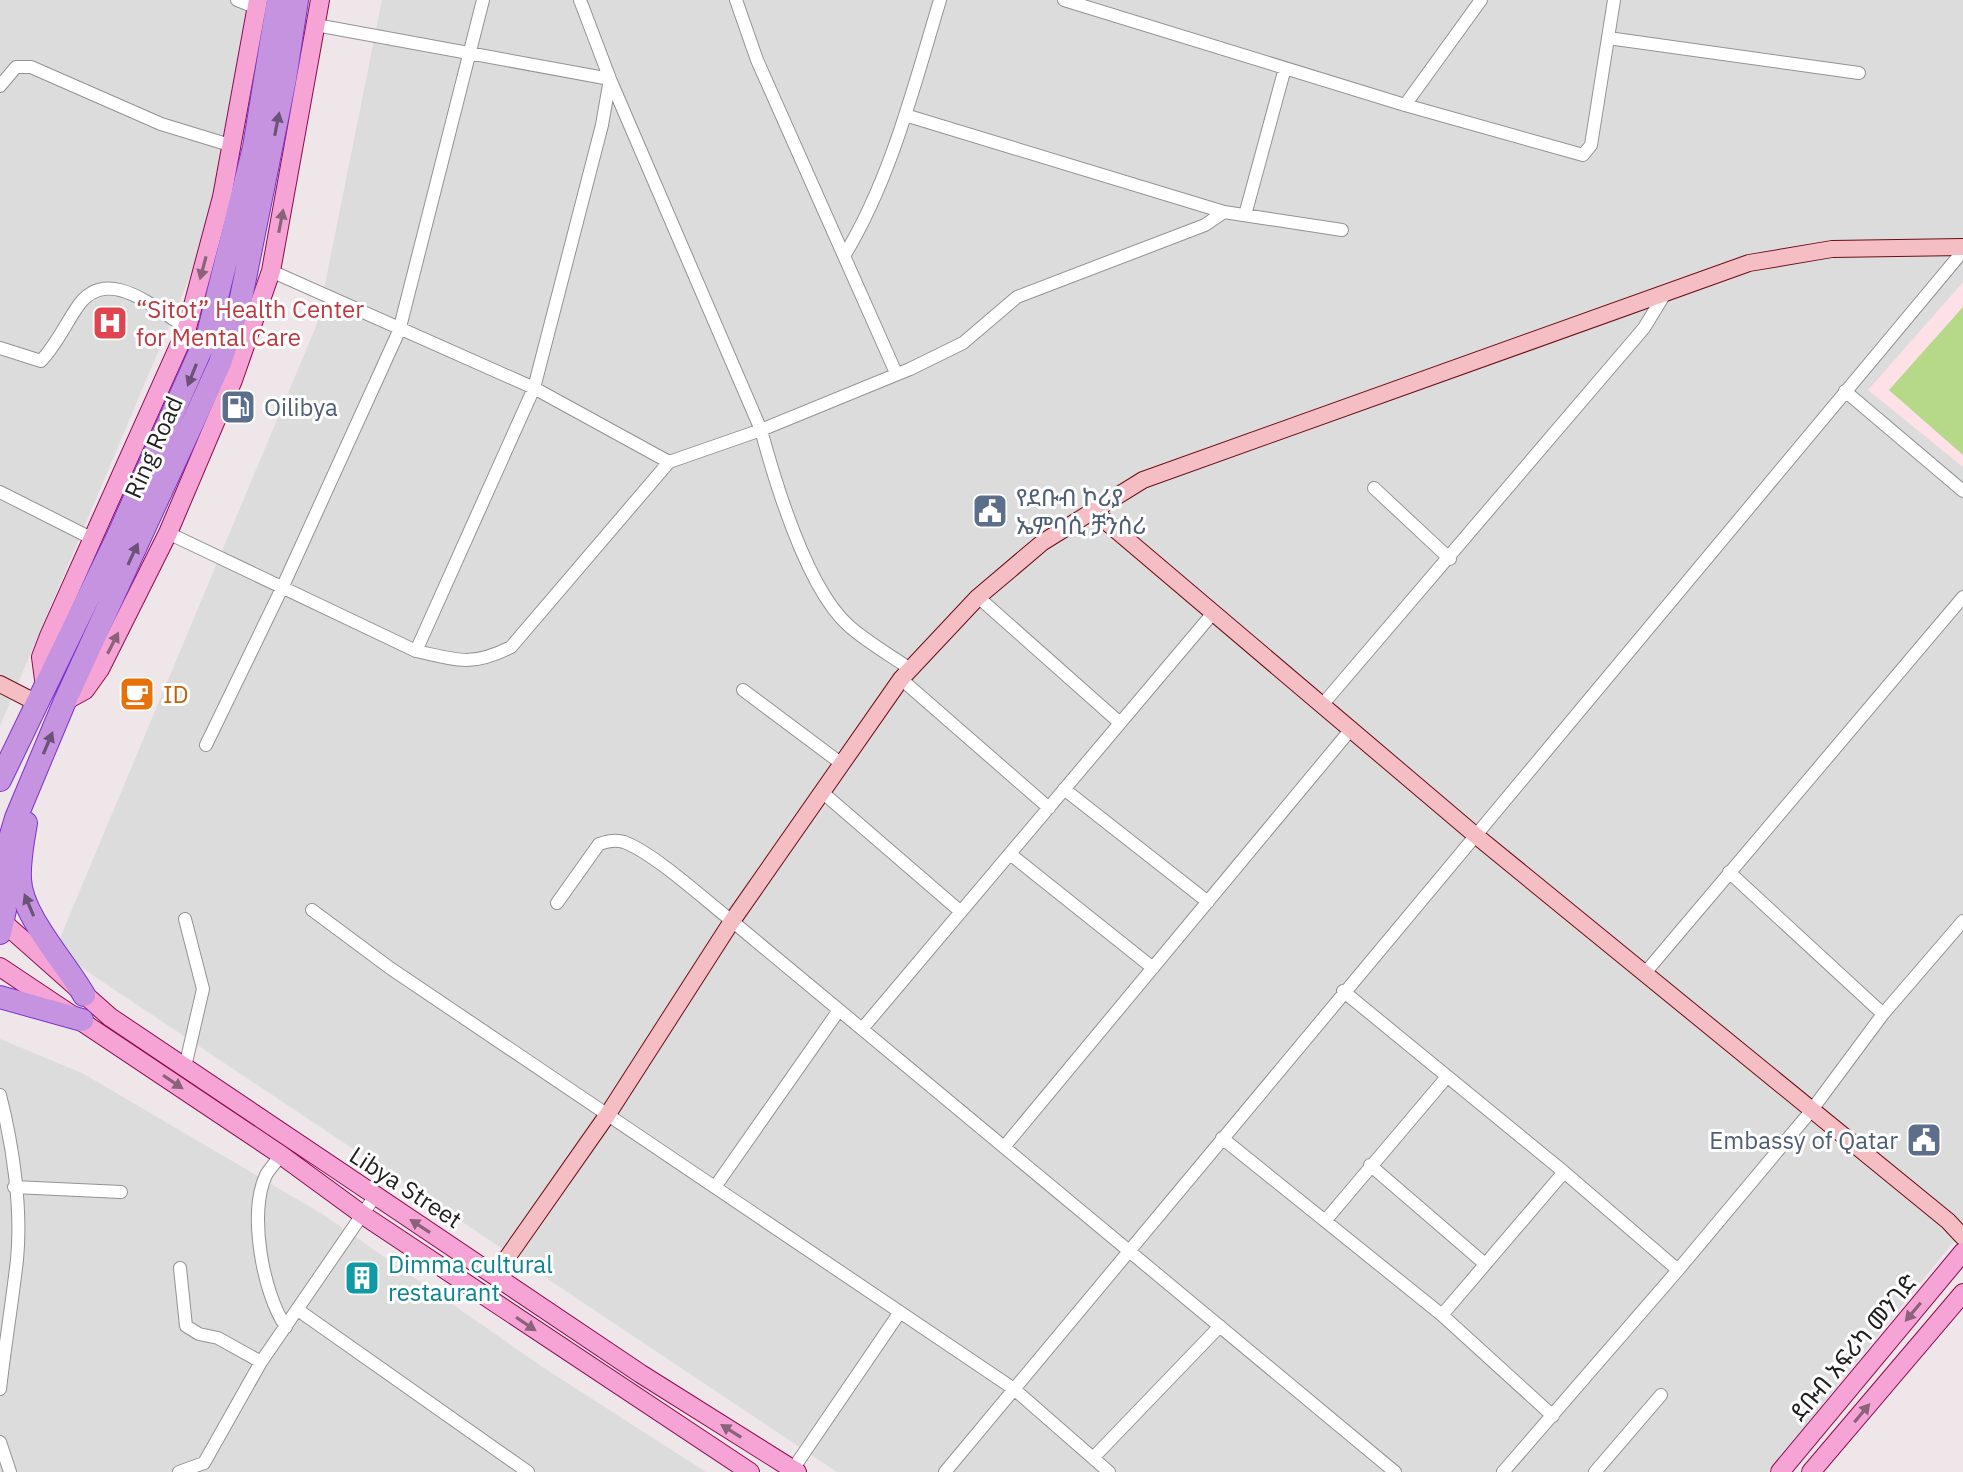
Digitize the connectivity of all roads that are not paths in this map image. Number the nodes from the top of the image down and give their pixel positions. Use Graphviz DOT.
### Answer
graph roads {
  1 [pos="237,0"];
  2 [pos="278,0"];
  3 [pos="297,0"];
  4 [pos="320,0"];
  5 [pos="483,0"];
  6 [pos="580,0"];
  7 [pos="736,0"];
  8 [pos="940,0"];
  9 [pos="1064,0"];
  10 [pos="1481,0"];
  11 [pos="1614,0"];
  12 [pos="258,4"];
  13 [pos="316,25"];
  14 [pos="1608,38"];
  15 [pos="471,54"];
  16 [pos="1285,68"];
  17 [pos="1859,73"];
  18 [pos="610,79"];
  19 [pos="0,86"];
  20 [pos="1405,105"];
  21 [pos="905,115"];
  22 [pos="233,146"];
  23 [pos="1224,212"];
  24 [pos="1245,215"];
  25 [pos="1342,230"];
  26 [pos="1963,249"];
  27 [pos="844,256"];
  28 [pos="271,271"];
  29 [pos="1666,292"];
  30 [pos="187,328"];
  31 [pos="399,331"];
  32 [pos="0,348"];
  33 [pos="896,373"];
  34 [pos="534,388"];
  35 [pos="1845,391"];
  36 [pos="761,430"];
  37 [pos="669,462"];
  38 [pos="1374,488"];
  39 [pos="1963,491"];
  40 [pos="0,492"];
  41 [pos="1091,509"];
  42 [pos="168,533"];
  43 [pos="91,538"];
  44 [pos="1450,559"];
  45 [pos="283,586"];
  46 [pos="978,597"];
  47 [pos="1963,597"];
  48 [pos="1213,613"];
  49 [pos="416,651"];
  50 [pos="906,674"];
  51 [pos="0,684"];
  52 [pos="743,690"];
  53 [pos="65,701"];
  54 [pos="38,702"];
  55 [pos="1323,704"];
  56 [pos="1120,723"];
  57 [pos="1352,728"];
  58 [pos="206,745"];
  59 [pos="0,748"];
  60 [pos="842,764"];
  61 [pos="35,773"];
  62 [pos="0,780"];
  63 [pos="1064,789"];
  64 [pos="822,792"];
  65 [pos="1049,808"];
  66 [pos="1474,834"];
  67 [pos="1010,854"];
  68 [pos="1729,872"];
  69 [pos="1,895"];
  70 [pos="1208,902"];
  71 [pos="557,903"];
  72 [pos="312,910"];
  73 [pos="961,912"];
  74 [pos="185,919"];
  75 [pos="732,921"];
  76 [pos="1963,921"];
  77 [pos="2,928"];
  78 [pos="0,967"];
  79 [pos="1153,968"];
  80 [pos="1645,973"];
  81 [pos="1343,991"];
  82 [pos="84,995"];
  83 [pos="0,997"];
  84 [pos="839,1010"];
  85 [pos="1883,1014"];
  86 [pos="82,1020"];
  87 [pos="862,1029"];
  88 [pos="185,1067"];
  89 [pos="1446,1078"];
  90 [pos="0,1095"];
  91 [pos="1811,1111"];
  92 [pos="608,1114"];
  93 [pos="1222,1138"];
  94 [pos="1004,1147"];
  95 [pos="281,1155"];
  96 [pos="1370,1165"];
  97 [pos="1564,1172"];
  98 [pos="14,1187"];
  99 [pos="715,1187"];
  100 [pos="121,1192"];
  101 [pos="375,1196"];
  102 [pos="363,1215"];
  103 [pos="1325,1221"];
  104 [pos="1963,1237"];
  105 [pos="1128,1250"];
  106 [pos="1963,1252"];
  107 [pos="1485,1264"];
  108 [pos="180,1268"];
  109 [pos="1678,1270"];
  110 [pos="495,1275"];
  111 [pos="1963,1293"];
  112 [pos="298,1310"];
  113 [pos="900,1312"];
  114 [pos="1442,1315"];
  115 [pos="1220,1326"];
  116 [pos="286,1327"];
  117 [pos="3,1331"];
  118 [pos="261,1362"];
  119 [pos="0,1389"];
  120 [pos="1014,1389"];
  121 [pos="1661,1395"];
  122 [pos="1553,1416"];
  123 [pos="0,1442"];
  124 [pos="1093,1458"];
  125 [pos="204,1463"];
  126 [pos="795,1471"];
  127 [pos="10,1472"];
  128 [pos="179,1472"];
  129 [pos="217,1472"];
  130 [pos="528,1472"];
  131 [pos="750,1472"];
  132 [pos="945,1472"];
  133 [pos="1109,1472"];
  134 [pos="1395,1472"];
  135 [pos="1503,1472"];
  136 [pos="1595,1472"];
  137 [pos="1780,1472"];
  138 [pos="1811,1472"];
  1 -- 12 [label="street"];
  2 -- 54 [label="highway, Ring Road, one-way"];
  53 -- 3 [label="highway, Ring Road, one-way"];
  4 -- 13 [label="main road"];
  5 -- 15 [label="street"];
  6 -- 18 [label="street"];
  7 -- 27 [label="street"];
  8 -- 21 [label="street"];
  9 -- 16 [label="street"];
  10 -- 20 [label="street"];
  11 -- 14 [label="street"];
  12 -- 22 [label="main road"];
  13 -- 15 [label="street"];
  28 -- 13 [label="main road, one-way"];
  14 -- 17 [label="street"];
  14 -- 20 [label="street"];
  15 -- 18 [label="street"];
  15 -- 31 [label="street"];
  16 -- 20 [label="street"];
  16 -- 24 [label="street"];
  18 -- 34 [label="street"];
  18 -- 36 [label="street"];
  19 -- 22 [label="street"];
  21 -- 23 [label="street"];
  21 -- 27 [label="street"];
  22 -- 30 [label="main road, one-way"];
  23 -- 24 [label="street"];
  23 -- 33 [label="street"];
  24 -- 25 [label="street"];
  26 -- 29 [label="street"];
  26 -- 35 [label="street"];
  27 -- 33 [label="street"];
  28 -- 31 [label="street"];
  28 -- 42 [label="main road"];
  29 -- 41 [label="street"];
  29 -- 44 [label="street"];
  30 -- 32 [label="street"];
  30 -- 43 [label="main road"];
  31 -- 34 [label="street"];
  31 -- 45 [label="street"];
  33 -- 36 [label="street"];
  34 -- 37 [label="street"];
  34 -- 49 [label="street"];
  35 -- 39 [label="street"];
  35 -- 66 [label="street"];
  36 -- 37 [label="street"];
  36 -- 50 [label="street"];
  37 -- 49 [label="street"];
  38 -- 44 [label="street"];
  40 -- 43 [label="street"];
  41 -- 46 [label="street"];
  41 -- 48 [label="street"];
  42 -- 45 [label="street"];
  53 -- 42 [label="main road, one-way"];
  43 -- 54 [label="main road"];
  44 -- 55 [label="street"];
  45 -- 49 [label="street"];
  45 -- 58 [label="street"];
  46 -- 50 [label="street"];
  46 -- 56 [label="street"];
  47 -- 68 [label="street"];
  48 -- 55 [label="street"];
  48 -- 56 [label="street"];
  50 -- 60 [label="street"];
  50 -- 65 [label="street"];
  51 -- 54 [label="street"];
  52 -- 60 [label="street"];
  61 -- 53 [label="highway, Ring Road, one-way"];
  54 -- 59 [label="highway"];
  54 -- 62 [label="highway, Ring Road"];
  55 -- 57 [label="street"];
  56 -- 63 [label="street"];
  57 -- 66 [label="street"];
  57 -- 70 [label="street"];
  60 -- 64 [label="street"];
  61 -- 69 [label="highway, Ring Road"];
  82 -- 61 [label="highway, one-way"];
  63 -- 65 [label="street"];
  63 -- 70 [label="street"];
  64 -- 73 [label="street"];
  64 -- 75 [label="street"];
  65 -- 67 [label="street"];
  66 -- 80 [label="street"];
  66 -- 81 [label="street"];
  67 -- 73 [label="street"];
  67 -- 79 [label="street"];
  68 -- 80 [label="street"];
  68 -- 85 [label="street"];
  69 -- 77 [label="highway, Ring Road"];
  70 -- 79 [label="street"];
  71 -- 75 [label="street"];
  72 -- 92 [label="street"];
  73 -- 87 [label="street"];
  74 -- 88 [label="street"];
  75 -- 84 [label="street"];
  75 -- 92 [label="street"];
  76 -- 85 [label="street"];
  77 -- 82 [label="main road, Libya Street"];
  78 -- 86 [label="main road, Libya Street"];
  79 -- 94 [label="street"];
  80 -- 91 [label="street"];
  81 -- 89 [label="street"];
  81 -- 93 [label="street"];
  82 -- 88 [label="main road, Libya Street"];
  83 -- 86 [label="highway"];
  84 -- 87 [label="street"];
  84 -- 99 [label="street"];
  85 -- 91 [label="street"];
  86 -- 95 [label="main road, Libya Street, one-way"];
  87 -- 94 [label="street"];
  88 -- 101 [label="main road, Libya Street"];
  89 -- 96 [label="street"];
  89 -- 97 [label="street"];
  90 -- 98 [label="street"];
  91 -- 104 [label="street"];
  91 -- 109 [label="street"];
  92 -- 99 [label="street"];
  92 -- 110 [label="street"];
  93 -- 103 [label="street"];
  93 -- 105 [label="street"];
  94 -- 105 [label="street"];
  95 -- 102 [label="main road, Libya Street"];
  95 -- 116 [label="street"];
  96 -- 103 [label="street"];
  96 -- 107 [label="street"];
  97 -- 107 [label="street"];
  97 -- 109 [label="street"];
  98 -- 100 [label="street"];
  98 -- 117 [label="street"];
  99 -- 113 [label="street"];
  101 -- 102 [label="street"];
  110 -- 101 [label="main road, Libya Street, one-way"];
  102 -- 112 [label="street"];
  102 -- 131 [label="main road, Libya Street, one-way"];
  103 -- 114 [label="street"];
  105 -- 115 [label="street"];
  105 -- 120 [label="street"];
  106 -- 137 [label="main road, ደቡብ አፍሪካ መንገድ, one-way"];
  107 -- 114 [label="street"];
  108 -- 118 [label="street"];
  109 -- 122 [label="street"];
  126 -- 110 [label="main road, Libya Street, one-way"];
  138 -- 111 [label="main road, ደቡብ አፍሪካ መንገድ, one-way"];
  112 -- 116 [label="street"];
  112 -- 130 [label="street"];
  113 -- 120 [label="street"];
  113 -- 126 [label="street"];
  114 -- 122 [label="street"];
  115 -- 124 [label="street"];
  115 -- 134 [label="street"];
  116 -- 118 [label="street"];
  117 -- 119 [label="street"];
  118 -- 125 [label="street"];
  120 -- 124 [label="street"];
  120 -- 132 [label="street"];
  121 -- 136 [label="street"];
  122 -- 135 [label="street"];
  123 -- 127 [label="street"];
  124 -- 133 [label="street"];
  125 -- 128 [label="street"];
  125 -- 129 [label="street"];
}
